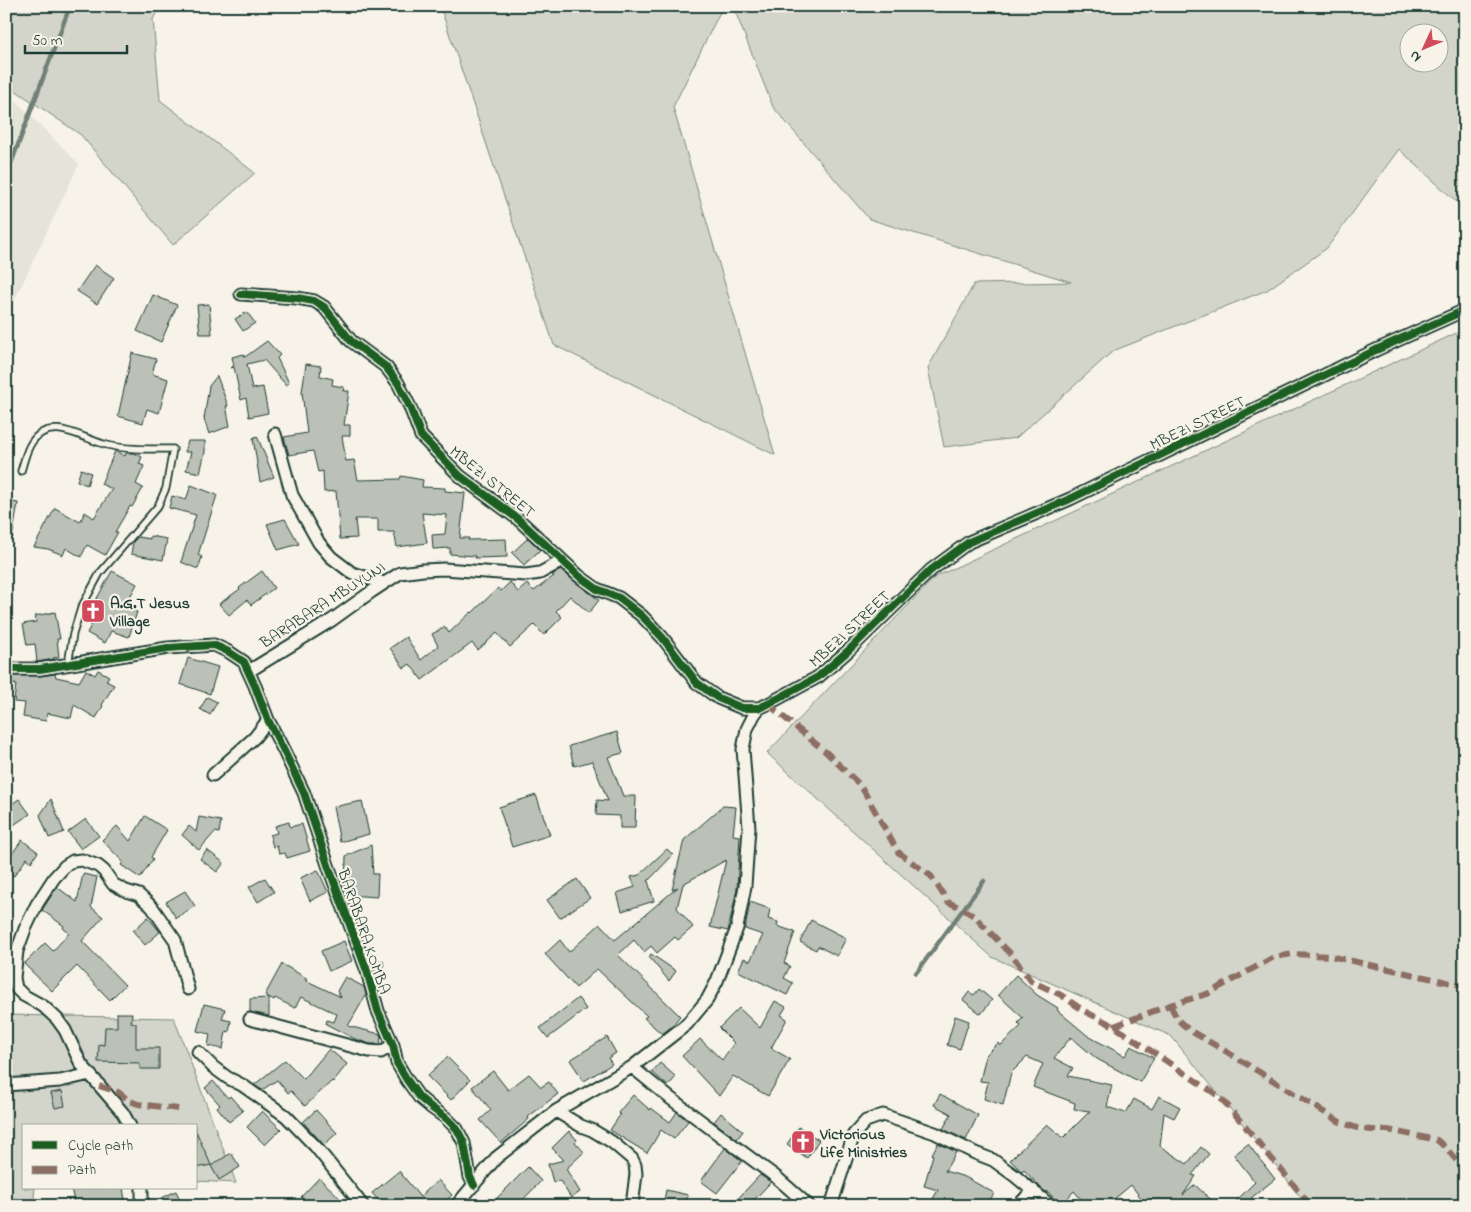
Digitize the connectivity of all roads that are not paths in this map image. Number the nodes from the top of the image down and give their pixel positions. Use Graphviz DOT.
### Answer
graph roads {
  1 [pos="241,294"];
  2 [pos="1465,310"];
  3 [pos="275,434"];
  4 [pos="21,471"];
  5 [pos="562,561"];
  6 [pos="384,583"];
  7 [pos="68,664"];
  8 [pos="6,670"];
  9 [pos="249,671"];
  10 [pos="760,708"];
  11 [pos="268,720"];
  12 [pos="213,775"];
  13 [pos="188,989"];
  14 [pos="11,990"];
  15 [pos="250,1020"];
  16 [pos="393,1045"];
  17 [pos="198,1052"];
  18 [pos="632,1067"];
  19 [pos="90,1074"];
  20 [pos="6,1086"];
  21 [pos="556,1111"];
  22 [pos="129,1124"];
  23 [pos="474,1185"];
  24 [pos="142,1190"];
  25 [pos="1033,1190"];
  26 [pos="142,1206"];
  27 [pos="363,1206"];
  28 [pos="456,1206"];
  29 [pos="632,1206"];
  30 [pos="809,1206"];
  31 [pos="831,1206"];
  32 [pos="1018,1206"];
  33 [pos="1051,1206"];
  1 -- 5 [label="street, MBEZI STREET"];
  2 -- 10 [label="street, MBEZI STREET"];
  3 -- 6 [label="street"];
  4 -- 7 [label="lane"];
  5 -- 6 [label="street, BARABARA MBUYUNI"];
  5 -- 10 [label="street, MBEZI STREET"];
  6 -- 9 [label="street, BARABARA MBUYUNI"];
  7 -- 8 [label="street"];
  7 -- 9 [label="street"];
  9 -- 11 [label="street, BARABARA KOMBA"];
  10 -- 18 [label="street"];
  11 -- 12 [label="street"];
  11 -- 16 [label="street, BARABARA KOMBA"];
  13 -- 14 [label="street"];
  14 -- 19 [label="street"];
  15 -- 16 [label="street"];
  16 -- 23 [label="street, BARABARA KOMBA"];
  17 -- 27 [label="street"];
  18 -- 21 [label="street"];
  18 -- 30 [label="street"];
  19 -- 20 [label="street"];
  19 -- 22 [label="street"];
  21 -- 23 [label="street"];
  21 -- 29 [label="street"];
  23 -- 28 [label="street"];
  24 -- 26 [label="street"];
  25 -- 31 [label="street"];
  25 -- 32 [label="street"];
  25 -- 33 [label="street"];
}
